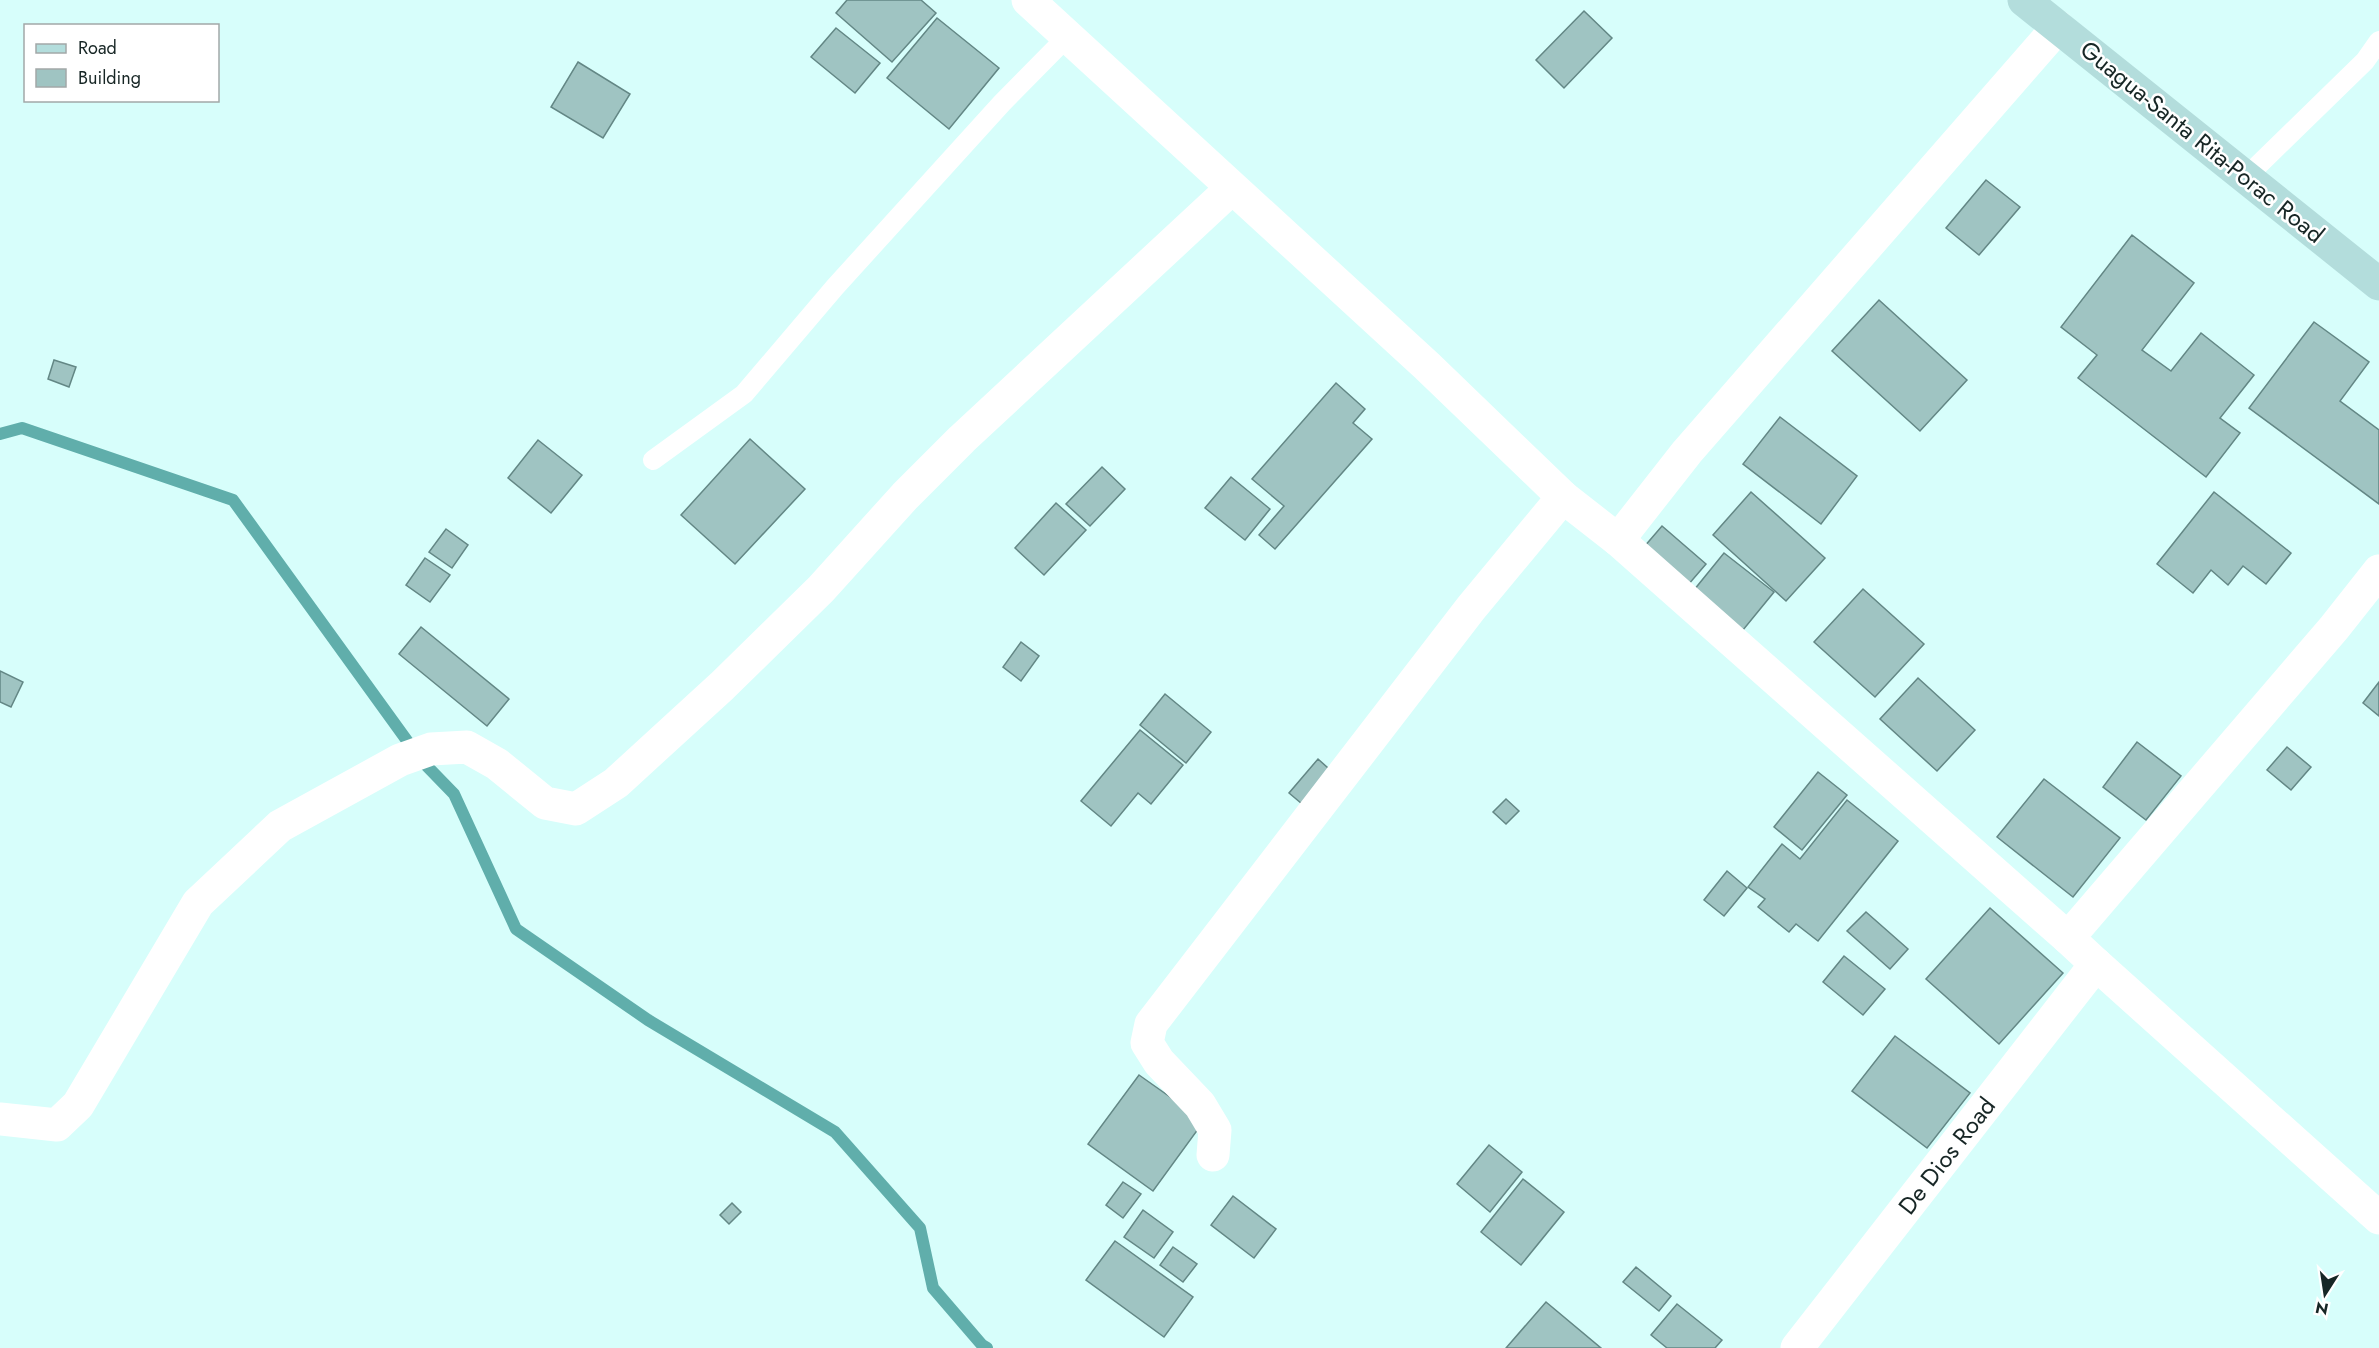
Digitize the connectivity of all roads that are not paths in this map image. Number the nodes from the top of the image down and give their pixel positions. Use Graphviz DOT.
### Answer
graph roads {
  1 [pos="1028,0"];
  2 [pos="2025,0"];
  3 [pos="2058,27"];
  4 [pos="1068,36"];
  5 [pos="2379,41"];
  6 [pos="2245,178"];
  7 [pos="1232,188"];
  8 [pos="2379,284"];
  9 [pos="653,460"];
  10 [pos="1563,497"];
  11 [pos="1618,540"];
  12 [pos="2379,571"];
  13 [pos="2068,938"];
  14 [pos="2096,964"];
  15 [pos="0,1119"];
  16 [pos="1213,1155"];
  17 [pos="2379,1218"];
  18 [pos="1797,1348"];
  1 -- 4 [label="street"];
  2 -- 3 [label="main road, Guagua-Santa Rita-Porac Road"];
  3 -- 6 [label="main road, Guagua-Santa Rita-Porac Road"];
  3 -- 11 [label="street"];
  4 -- 7 [label="street"];
  4 -- 9 [label="lane"];
  5 -- 6 [label="lane"];
  6 -- 8 [label="main road, Guagua-Santa Rita-Porac Road"];
  7 -- 10 [label="street"];
  7 -- 15 [label="street"];
  10 -- 11 [label="street"];
  10 -- 16 [label="street"];
  11 -- 13 [label="street"];
  12 -- 13 [label="street"];
  13 -- 14 [label="street"];
  14 -- 17 [label="street"];
  14 -- 18 [label="street, De Dios Road"];
}
